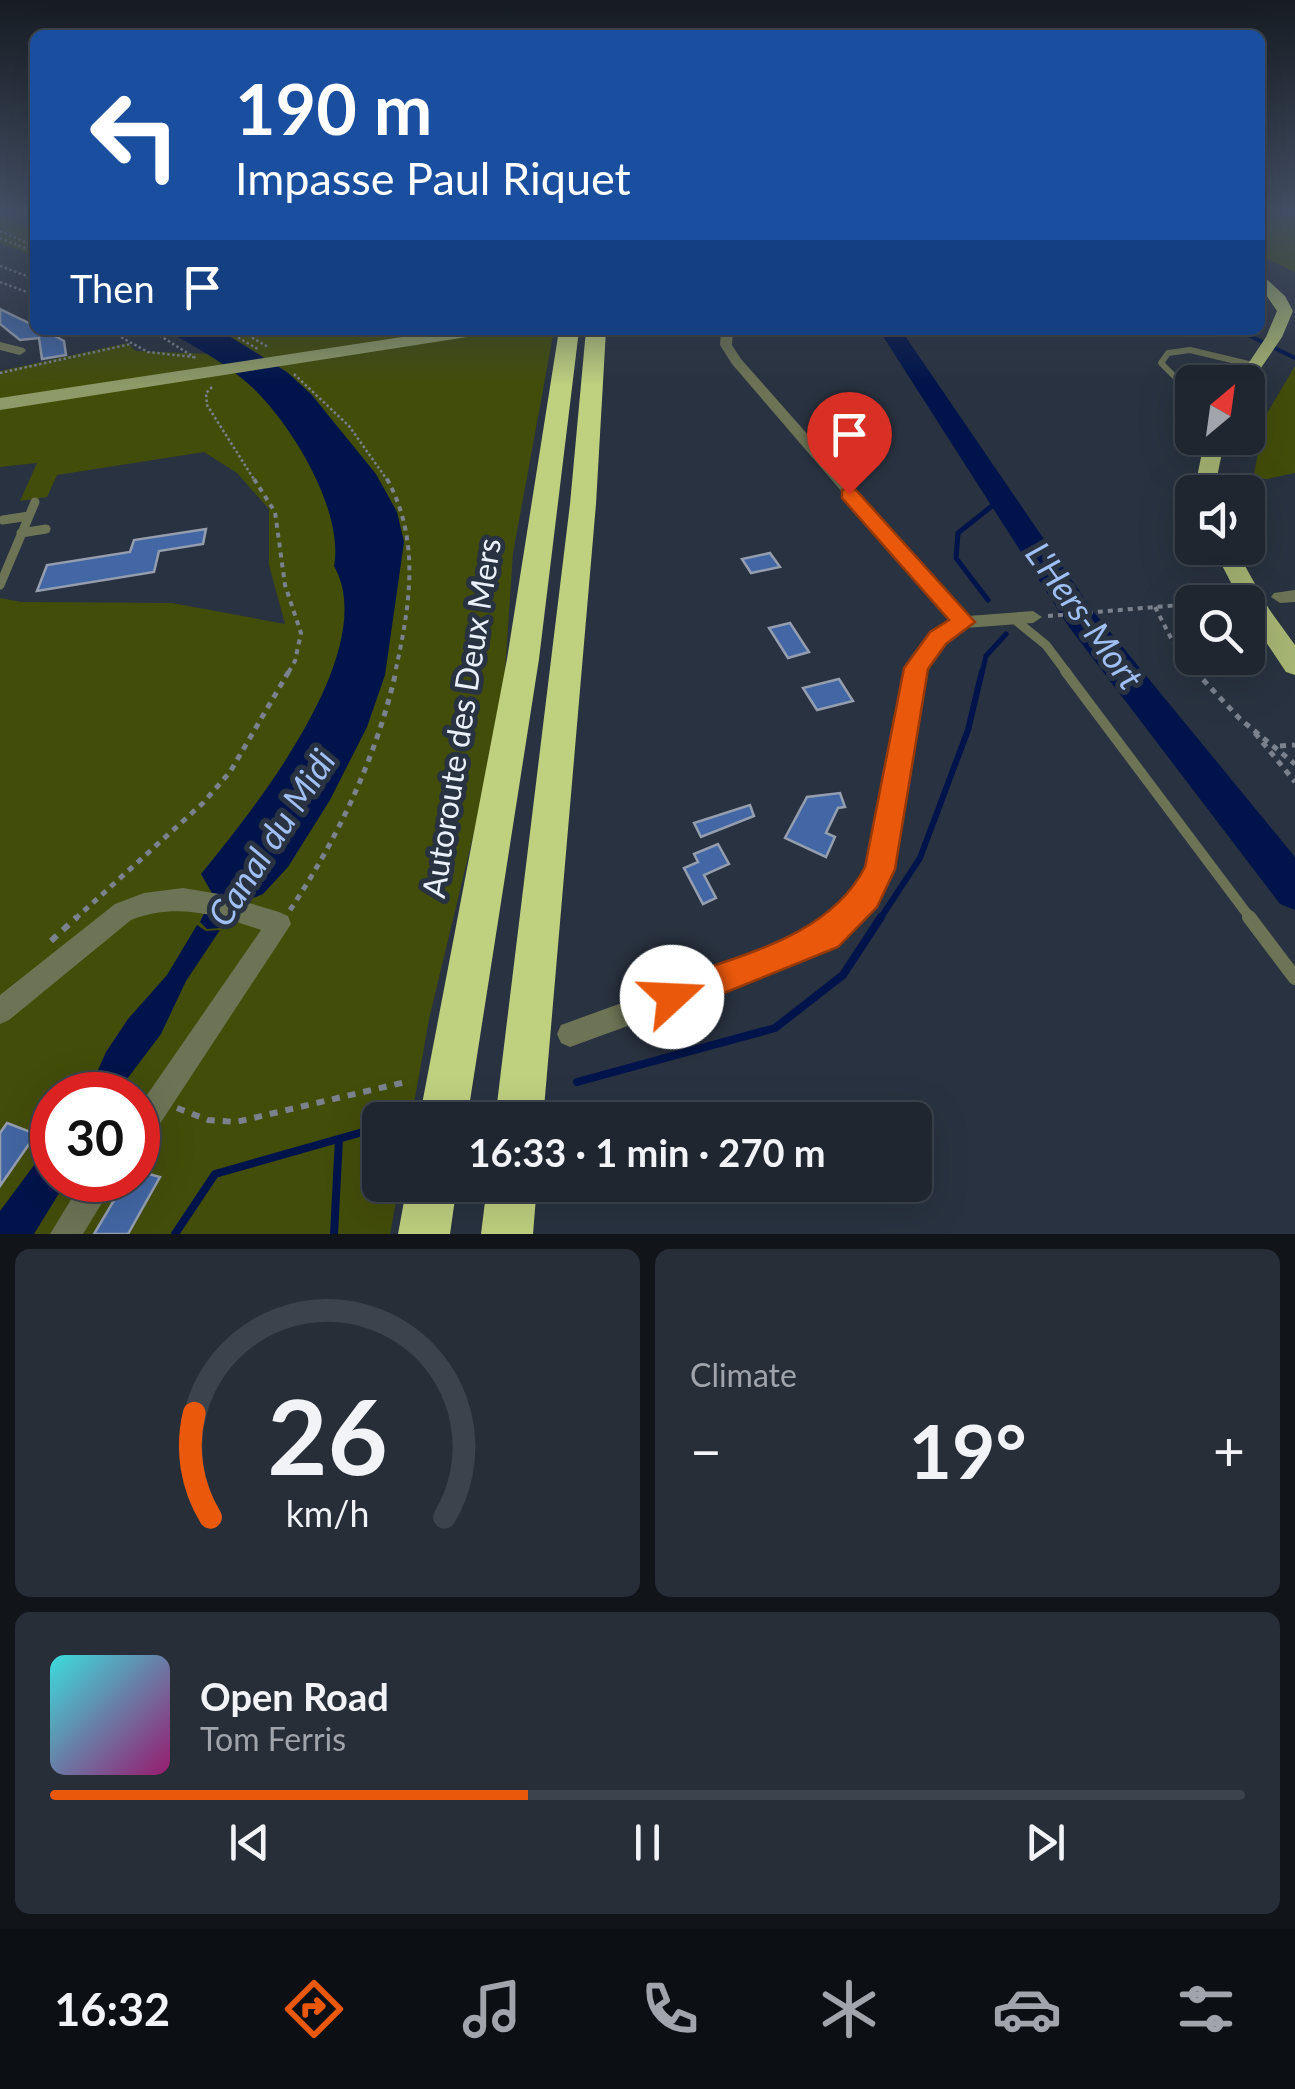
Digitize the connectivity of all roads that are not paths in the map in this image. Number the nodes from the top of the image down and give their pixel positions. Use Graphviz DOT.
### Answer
graph roads {
  1 [pos="1265,282"];
  2 [pos="1265,295"];
  3 [pos="425,335"];
  4 [pos="568,335"];
  5 [pos="596,335"];
  6 [pos="727,335"];
  7 [pos="0,346"];
  8 [pos="20,351"];
  9 [pos="1266,351"];
  10 [pos="1257,365"];
  11 [pos="1175,377"];
  12 [pos="0,404"];
  13 [pos="34,502"];
  14 [pos="28,516"];
  15 [pos="3,520"];
  16 [pos="46,529"];
  17 [pos="22,534"];
  18 [pos="1233,565"];
  19 [pos="0,584"];
  20 [pos="1024,618"];
  21 [pos="964,622"];
  22 [pos="1295,666"];
  23 [pos="1295,978"];
  24 [pos="0,1010"];
  25 [pos="570,1034"];
  26 [pos="160,1101"];
  27 [pos="445,1102"];
  28 [pos="521,1102"];
  29 [pos="86,1202"];
  30 [pos="429,1202"];
  31 [pos="510,1202"];
  32 [pos="65,1234"];
  33 [pos="424,1234"];
  34 [pos="506,1234"];
  1 -- 9 [label="main road"];
  2 -- 9 [label="main road"];
  3 -- 12 [label="street"];
  4 -- 27 [label="highway, Autoroute des Deux Mers"];
  5 -- 28 [label="highway"];
  6 -- 21 [label="street"];
  7 -- 8 [label="street"];
  9 -- 10 [label="main road"];
  9 -- 11 [label="lane"];
  13 -- 14 [label="lane"];
  14 -- 15 [label="lane"];
  14 -- 17 [label="lane"];
  16 -- 17 [label="lane"];
  17 -- 19 [label="lane"];
  18 -- 22 [label="main road"];
  20 -- 21 [label="street"];
  20 -- 23 [label="lane"];
  21 -- 25 [label="street"];
  24 -- 26 [label="street"];
  29 -- 32 [label="street"];
  30 -- 33 [label="highway"];
  31 -- 34 [label="highway"];
}
